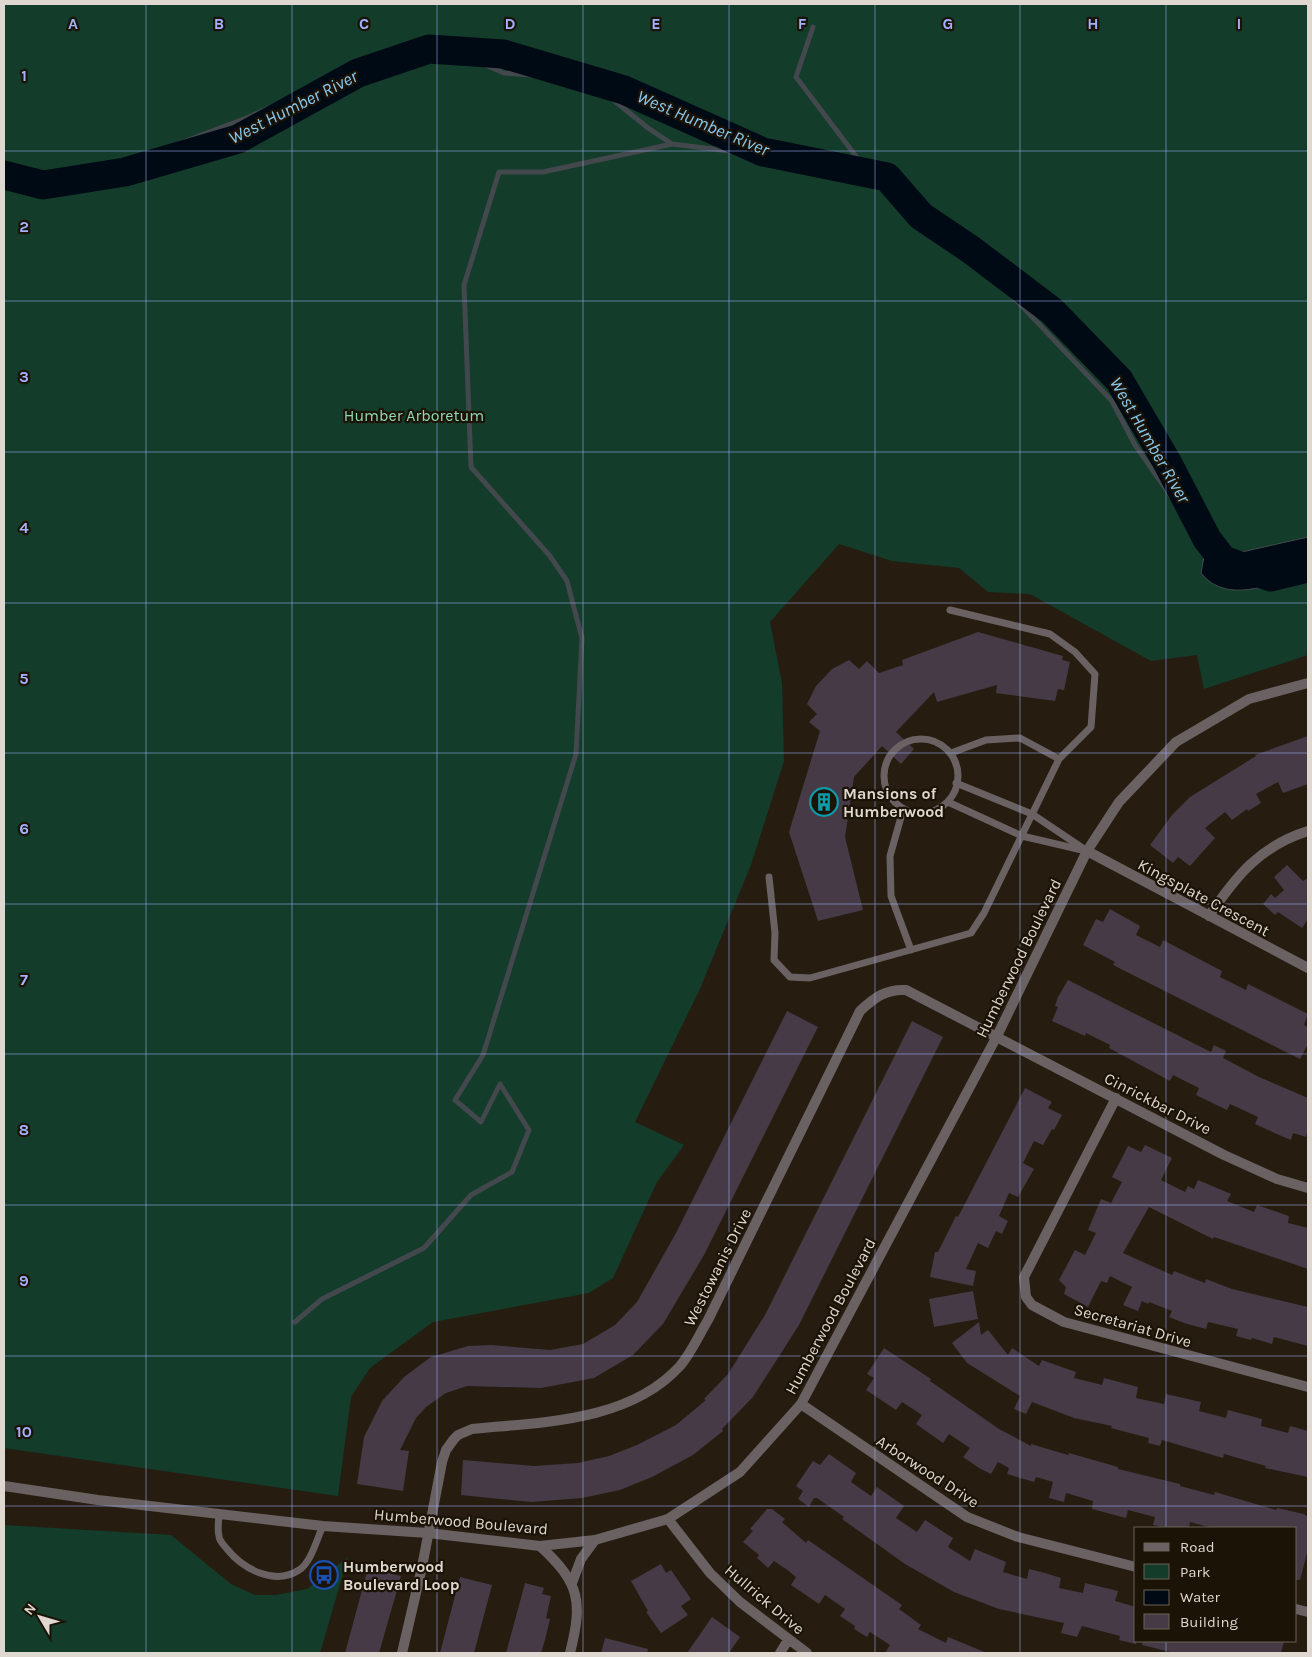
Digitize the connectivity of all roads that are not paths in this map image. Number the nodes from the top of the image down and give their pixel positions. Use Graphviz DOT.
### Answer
graph roads {
  1 [pos="950,610"];
  2 [pos="1308,683"];
  3 [pos="951,753"];
  4 [pos="1059,759"];
  5 [pos="956,783"];
  6 [pos="948,802"];
  7 [pos="903,810"];
  8 [pos="1032,814"];
  9 [pos="1308,831"];
  10 [pos="1022,836"];
  11 [pos="1087,852"];
  12 [pos="769,877"];
  13 [pos="1208,916"];
  14 [pos="911,950"];
  15 [pos="1308,968"];
  16 [pos="997,1036"];
  17 [pos="1116,1098"];
  18 [pos="1308,1188"];
  19 [pos="1308,1387"];
  20 [pos="801,1404"];
  21 [pos="4,1486"];
  22 [pos="219,1513"];
  23 [pos="668,1519"];
  24 [pos="323,1526"];
  25 [pos="428,1533"];
  26 [pos="595,1540"];
  27 [pos="540,1546"];
  28 [pos="1134,1567"];
  29 [pos="572,1583"];
  30 [pos="788,1640"];
  31 [pos="402,1653"];
  32 [pos="570,1653"];
  33 [pos="780,1653"];
  34 [pos="807,1653"];
  1 -- 4 [label="lane"];
  2 -- 11 [label="street, Humberwood Boulevard"];
  3 -- 4 [label="lane"];
  3 -- 5 [label="lane"];
  3 -- 7 [label="lane"];
  4 -- 8 [label="lane"];
  5 -- 6 [label="lane"];
  5 -- 8 [label="lane"];
  6 -- 7 [label="lane"];
  6 -- 10 [label="lane"];
  7 -- 14 [label="lane"];
  8 -- 10 [label="lane"];
  8 -- 11 [label="lane"];
  9 -- 13 [label="street"];
  10 -- 11 [label="lane"];
  10 -- 14 [label="lane"];
  11 -- 13 [label="street, Kingsplate Crescent"];
  11 -- 16 [label="street, Humberwood Boulevard"];
  12 -- 14 [label="lane"];
  13 -- 15 [label="street, Kingsplate Crescent"];
  16 -- 17 [label="street, Cinrickbar Drive"];
  16 -- 20 [label="street, Humberwood Boulevard"];
  16 -- 25 [label="street, Westowanis Drive"];
  17 -- 18 [label="street, Cinrickbar Drive"];
  17 -- 19 [label="street, Secretariat Drive"];
  20 -- 23 [label="street, Humberwood Boulevard"];
  20 -- 28 [label="street, Arborwood Drive"];
  21 -- 22 [label="street, Humberwood Boulevard"];
  22 -- 24 [label="street, Humberwood Boulevard"];
  22 -- 24 [label="lane"];
  23 -- 26 [label="street, Humberwood Boulevard"];
  23 -- 30 [label="street, Hullrick Drive"];
  24 -- 25 [label="street, Humberwood Boulevard"];
  25 -- 27 [label="street, Humberwood Boulevard"];
  25 -- 31 [label="street, Westowanis Drive"];
  26 -- 27 [label="street, Humberwood Boulevard"];
  26 -- 29 [label="street"];
  27 -- 29 [label="street"];
  29 -- 32 [label="street"];
  30 -- 33 [label="street"];
  30 -- 34 [label="street, Hullrick Drive"];
}
